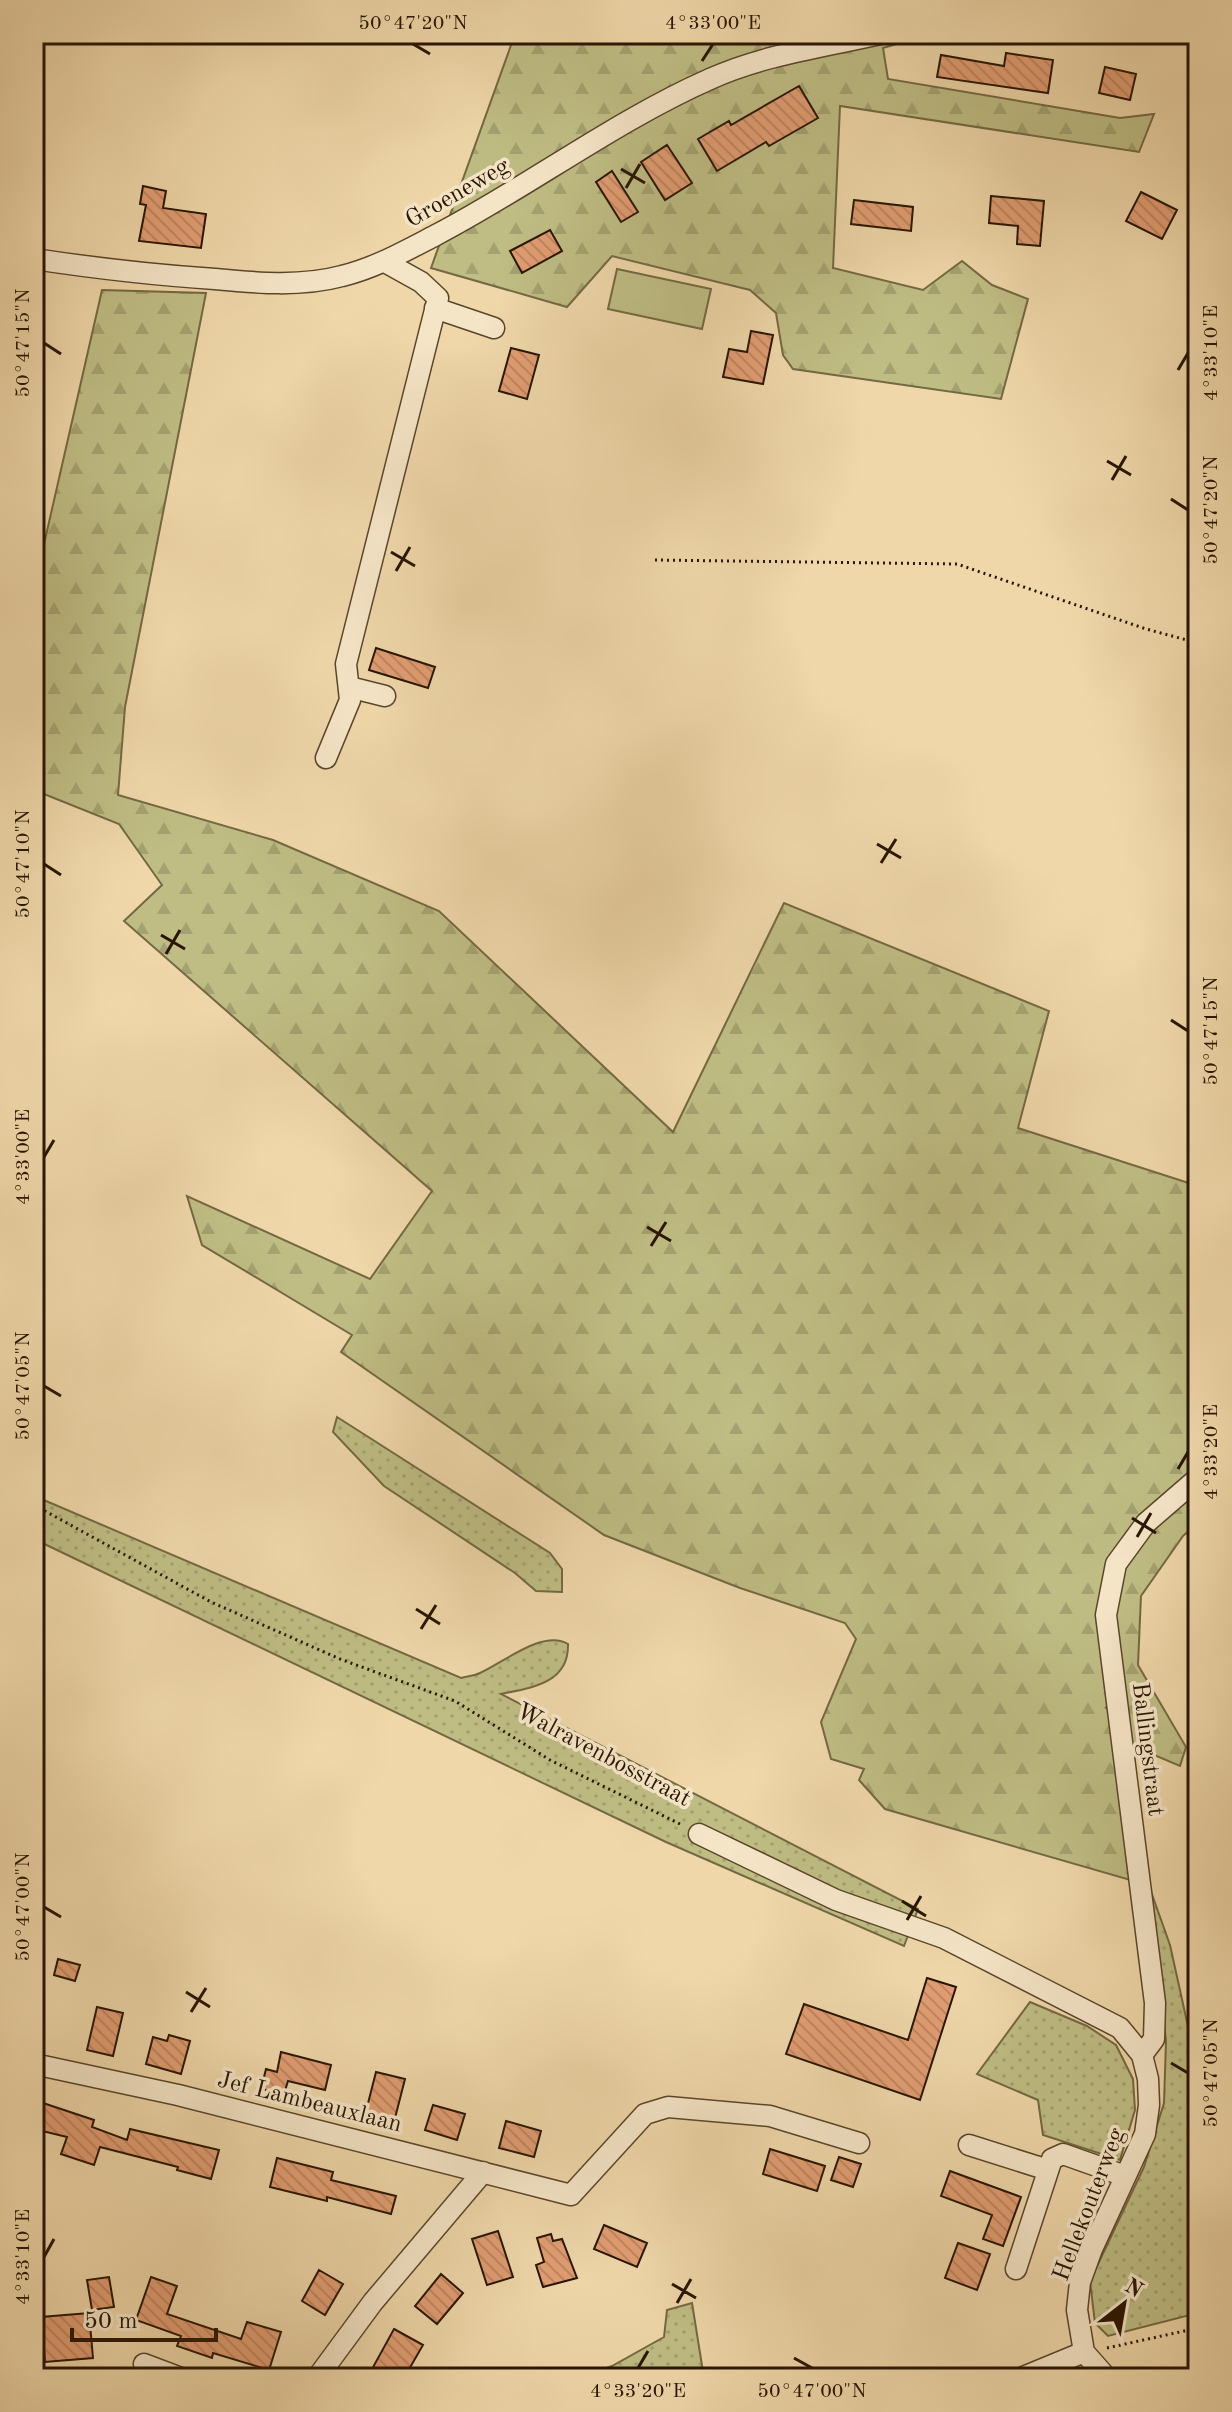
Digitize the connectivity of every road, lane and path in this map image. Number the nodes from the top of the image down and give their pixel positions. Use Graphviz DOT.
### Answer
graph roads {
  1 [pos="880,34"];
  2 [pos="34,259"];
  3 [pos="385,262"];
  4 [pos="435,308"];
  5 [pos="494,328"];
  6 [pos="655,560"];
  7 [pos="1198,643"];
  8 [pos="349,687"];
  9 [pos="385,696"];
  10 [pos="326,758"];
  11 [pos="1198,1478"];
  12 [pos="34,1505"];
  13 [pos="699,1834"];
  14 [pos="1142,2055"];
  15 [pos="34,2064"];
  16 [pos="859,2143"];
  17 [pos="969,2145"];
  18 [pos="1048,2170"];
  19 [pos="483,2172"];
  20 [pos="1125,2176"];
  21 [pos="1016,2269"];
  22 [pos="1198,2328"];
  23 [pos="1084,2352"];
  24 [pos="144,2364"];
  25 [pos="1105,2377"];
  26 [pos="181,2378"];
  27 [pos="317,2378"];
  28 [pos="1021,2378"];
  1 -- 3 [label="street, Groeneweg"];
  2 -- 3 [label="street, Groeneweg"];
  3 -- 4 [label="street"];
  4 -- 5 [label="street"];
  4 -- 8 [label="street"];
  6 -- 7 [label="path"];
  8 -- 9 [label="street"];
  8 -- 10 [label="street"];
  11 -- 14 [label="street, Ballingstraat"];
  12 -- 13 [label="path, Walravenbosstraat"];
  13 -- 14 [label="street, Walravenbosstraat"];
  14 -- 20 [label="street, Hellekouterweg"];
  15 -- 19 [label="street, Jef Lambeauxlaan"];
  16 -- 19 [label="street, Jef Lambeauxlaan"];
  17 -- 18 [label="street"];
  18 -- 20 [label="street"];
  18 -- 21 [label="street"];
  19 -- 27 [label="street"];
  20 -- 23 [label="street, Hellekouterweg"];
  22 -- 23 [label="path"];
  23 -- 25 [label="street"];
  23 -- 28 [label="street"];
  24 -- 26 [label="street"];
}
